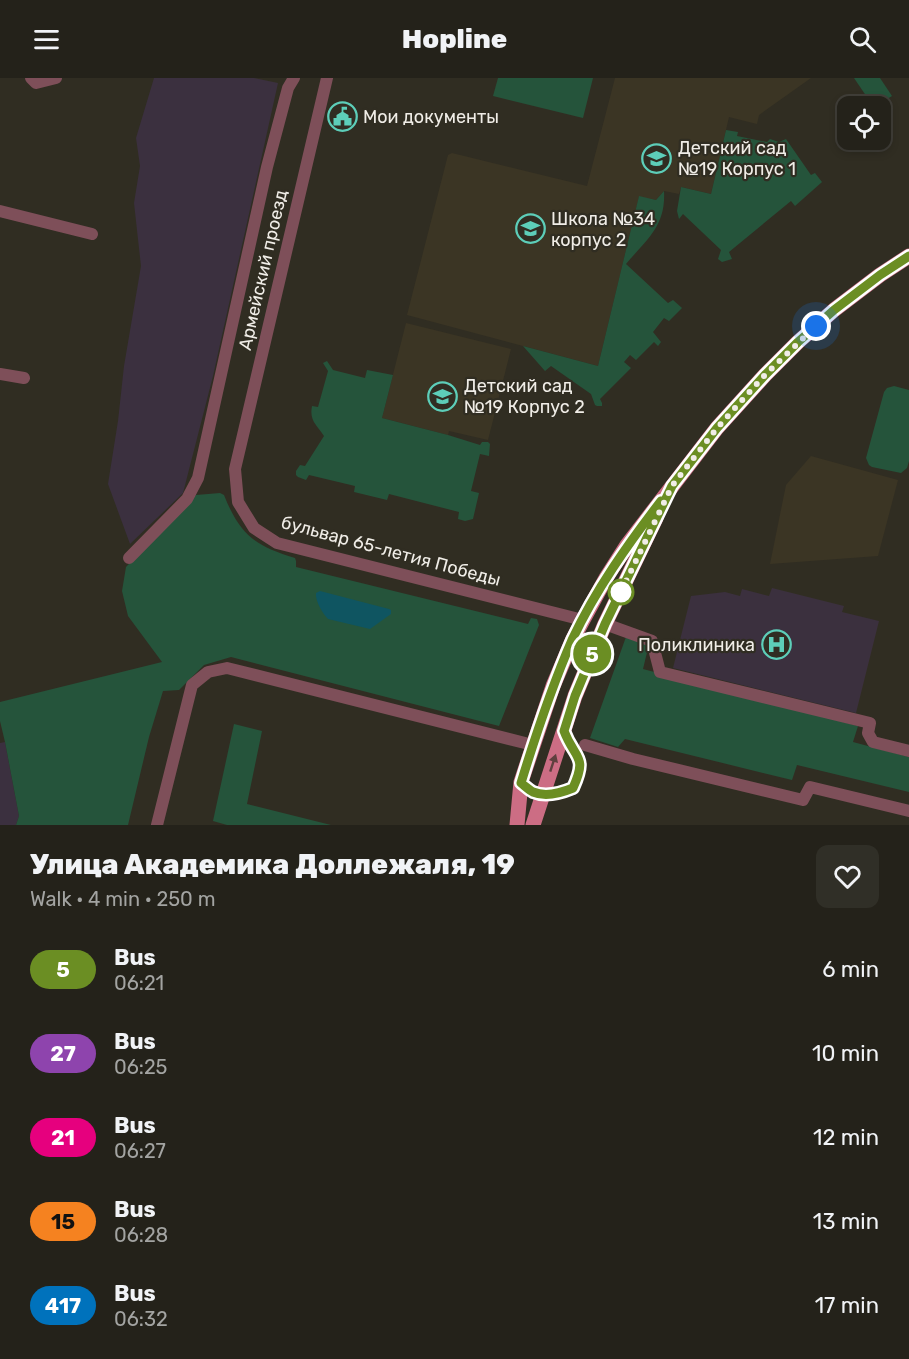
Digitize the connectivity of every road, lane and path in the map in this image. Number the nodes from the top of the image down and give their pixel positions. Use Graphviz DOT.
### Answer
graph roads {
  1 [pos="31,78"];
  2 [pos="56,78"];
  3 [pos="327,78"];
  4 [pos="289,79"];
  5 [pos="0,211"];
  6 [pos="92,234"];
  7 [pos="909,256"];
  8 [pos="0,374"];
  9 [pos="24,378"];
  10 [pos="235,470"];
  11 [pos="672,486"];
  12 [pos="129,558"];
  13 [pos="606,578"];
  14 [pos="624,585"];
  15 [pos="583,620"];
  16 [pos="605,624"];
  17 [pos="533,745"];
  18 [pos="585,745"];
  19 [pos="909,751"];
  20 [pos="521,783"];
  21 [pos="543,794"];
  22 [pos="909,811"];
  23 [pos="157,825"];
  24 [pos="517,825"];
  25 [pos="533,825"];
  1 -- 2 [label="street"];
  3 -- 10 [label="street, Армейский проезд"];
  4 -- 12 [label="street"];
  5 -- 6 [label="street"];
  7 -- 11 [label="main road"];
  8 -- 9 [label="street"];
  10 -- 15 [label="street, бульвар 65-летия Победы"];
  11 -- 13 [label="main road"];
  11 -- 14 [label="main road"];
  13 -- 14 [label="main road"];
  13 -- 15 [label="main road"];
  14 -- 16 [label="main road"];
  15 -- 17 [label="main road"];
  16 -- 19 [label="street"];
  21 -- 16 [label="main road, one-way"];
  17 -- 20 [label="main road"];
  17 -- 23 [label="street"];
  18 -- 22 [label="street"];
  20 -- 21 [label="main road"];
  20 -- 24 [label="main road"];
  21 -- 25 [label="main road"];
}
